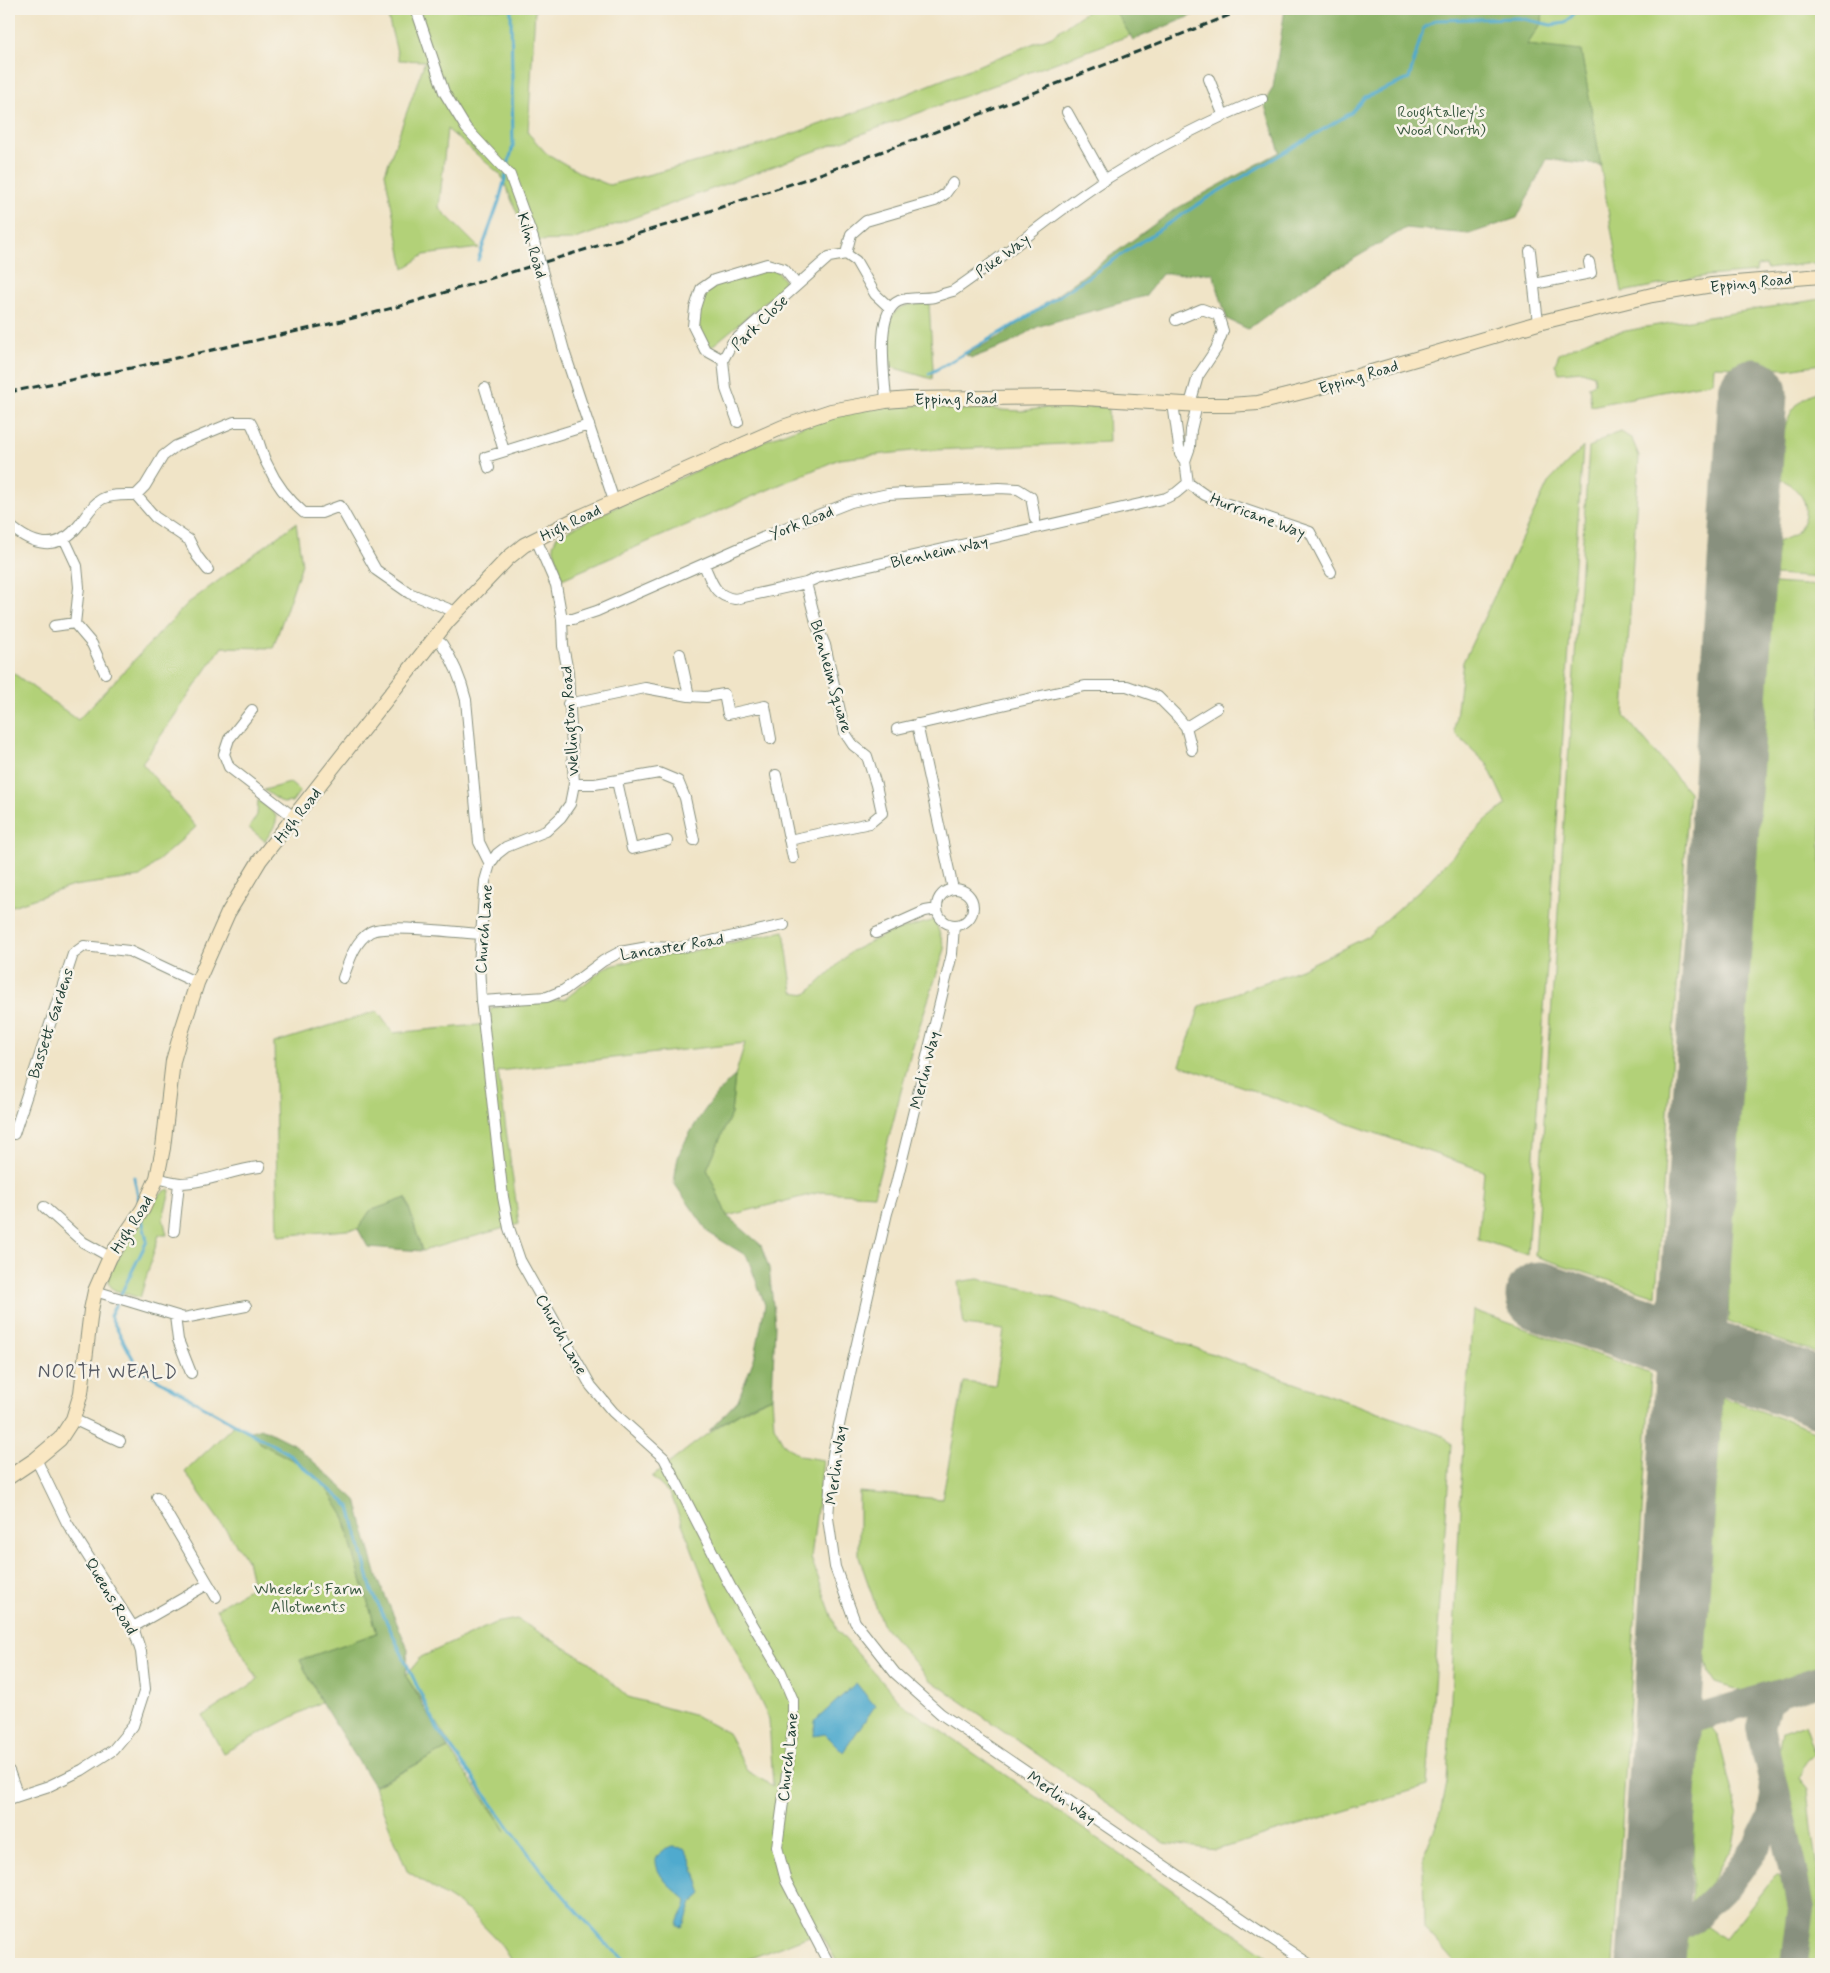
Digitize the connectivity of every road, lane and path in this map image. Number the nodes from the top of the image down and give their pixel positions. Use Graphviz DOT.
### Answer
graph roads {
  1 [pos="416,9"];
  2 [pos="1209,79"];
  3 [pos="1262,99"];
  4 [pos="1067,112"];
  5 [pos="1224,114"];
  6 [pos="1105,180"];
  7 [pos="953,183"];
  8 [pos="1530,251"];
  9 [pos="846,254"];
  10 [pos="1589,262"];
  11 [pos="1821,276"];
  12 [pos="1534,284"];
  13 [pos="797,285"];
  14 [pos="890,308"];
  15 [pos="1176,320"];
  16 [pos="1538,323"];
  17 [pos="723,360"];
  18 [pos="485,388"];
  19 [pos="886,401"];
  20 [pos="1173,403"];
  21 [pos="1195,404"];
  22 [pos="738,422"];
  23 [pos="589,425"];
  24 [pos="504,451"];
  25 [pos="1185,461"];
  26 [pos="489,468"];
  27 [pos="1188,483"];
  28 [pos="136,495"];
  29 [pos="614,501"];
  30 [pos="1035,519"];
  31 [pos="9,525"];
  32 [pos="64,538"];
  33 [pos="536,539"];
  34 [pos="704,564"];
  35 [pos="208,570"];
  36 [pos="1332,572"];
  37 [pos="806,582"];
  38 [pos="456,612"];
  39 [pos="562,618"];
  40 [pos="75,623"];
  41 [pos="54,626"];
  42 [pos="442,644"];
  43 [pos="680,654"];
  44 [pos="105,673"];
  45 [pos="689,696"];
  46 [pos="568,704"];
  47 [pos="1217,708"];
  48 [pos="252,710"];
  49 [pos="916,724"];
  50 [pos="1186,727"];
  51 [pos="896,729"];
  52 [pos="771,739"];
  53 [pos="1192,750"];
  54 [pos="776,775"];
  55 [pos="617,781"];
  56 [pos="574,784"];
  57 [pos="295,818"];
  58 [pos="694,840"];
  59 [pos="790,840"];
  60 [pos="667,841"];
  61 [pos="793,858"];
  62 [pos="490,864"];
  63 [pos="953,889"];
  64 [pos="937,909"];
  65 [pos="784,925"];
  66 [pos="954,925"];
  67 [pos="876,932"];
  68 [pos="482,934"];
  69 [pos="343,978"];
  70 [pos="197,983"];
  71 [pos="481,1001"];
  72 [pos="14,1134"];
  73 [pos="260,1168"];
  74 [pos="157,1178"];
  75 [pos="179,1183"];
  76 [pos="44,1207"];
  77 [pos="174,1231"];
  78 [pos="110,1257"];
  79 [pos="95,1291"];
  80 [pos="246,1306"];
  81 [pos="175,1316"];
  82 [pos="191,1373"];
  83 [pos="73,1419"];
  84 [pos="120,1442"];
  85 [pos="36,1459"];
  86 [pos="9,1478"];
  87 [pos="157,1497"];
  88 [pos="208,1584"];
  89 [pos="216,1597"];
  90 [pos="133,1627"];
  91 [pos="9,1771"];
  92 [pos="13,1797"];
  93 [pos="829,1964"];
  94 [pos="1309,1964"];
  1 -- 23 [label="street, Kiln Road"];
  2 -- 5 [label="street"];
  3 -- 5 [label="street, Pike Way"];
  4 -- 6 [label="street"];
  5 -- 6 [label="street, Pike Way"];
  6 -- 14 [label="street, Pike Way"];
  7 -- 9 [label="street"];
  8 -- 12 [label="street"];
  9 -- 13 [label="street, Park Close"];
  9 -- 14 [label="street"];
  10 -- 12 [label="street"];
  11 -- 16 [label="main road, Epping Road"];
  12 -- 16 [label="street"];
  13 -- 17 [label="street, Park Close"];
  13 -- 17 [label="street, Park Close"];
  14 -- 19 [label="street"];
  15 -- 21 [label="street"];
  16 -- 21 [label="main road, Epping Road"];
  17 -- 22 [label="street, Park Close"];
  18 -- 24 [label="street"];
  19 -- 20 [label="main road, Epping Road"];
  19 -- 29 [label="main road, High Road"];
  20 -- 21 [label="main road, Epping Road"];
  20 -- 25 [label="street"];
  21 -- 25 [label="street"];
  23 -- 24 [label="street"];
  23 -- 29 [label="street, Kiln Road"];
  24 -- 26 [label="street"];
  25 -- 27 [label="street"];
  27 -- 36 [label="street, Hurricane Way"];
  27 -- 37 [label="street, Blenheim Way"];
  28 -- 32 [label="street"];
  28 -- 35 [label="street"];
  28 -- 38 [label="street"];
  29 -- 33 [label="main road, High Road"];
  30 -- 34 [label="street, York Road"];
  31 -- 32 [label="street"];
  32 -- 40 [label="street"];
  33 -- 38 [label="main road, High Road"];
  33 -- 39 [label="street, Wellington Road"];
  34 -- 37 [label="street, Blenheim Way"];
  34 -- 39 [label="street, York Road"];
  37 -- 59 [label="street, Blenheim Square"];
  38 -- 57 [label="main road, High Road"];
  39 -- 46 [label="street, Wellington Road"];
  40 -- 41 [label="street"];
  40 -- 44 [label="street"];
  42 -- 62 [label="street, Church Lane"];
  43 -- 45 [label="street"];
  45 -- 46 [label="street"];
  45 -- 52 [label="street"];
  46 -- 56 [label="street, Wellington Road"];
  47 -- 50 [label="street"];
  48 -- 57 [label="street"];
  49 -- 50 [label="street"];
  49 -- 51 [label="street"];
  49 -- 63 [label="street"];
  50 -- 53 [label="street"];
  54 -- 59 [label="street"];
  55 -- 56 [label="street"];
  55 -- 58 [label="street"];
  55 -- 60 [label="street"];
  56 -- 62 [label="street, Wellington Road"];
  57 -- 70 [label="main road, High Road"];
  59 -- 61 [label="street"];
  62 -- 68 [label="street, Church Lane"];
  63 -- 64 [label="street"];
  63 -- 66 [label="street"];
  64 -- 66 [label="street"];
  64 -- 67 [label="street"];
  65 -- 71 [label="street, Lancaster Road"];
  66 -- 94 [label="street, Merlin Way"];
  68 -- 69 [label="street"];
  68 -- 71 [label="street, Church Lane"];
  70 -- 72 [label="street, Bassett Gardens"];
  70 -- 74 [label="main road, High Road"];
  71 -- 93 [label="street, Church Lane"];
  73 -- 75 [label="street"];
  74 -- 75 [label="street"];
  74 -- 78 [label="main road, High Road"];
  75 -- 77 [label="street"];
  76 -- 78 [label="street"];
  78 -- 79 [label="main road, High Road"];
  79 -- 81 [label="street"];
  79 -- 83 [label="main road, High Road"];
  80 -- 81 [label="street"];
  81 -- 82 [label="street"];
  83 -- 84 [label="street"];
  83 -- 85 [label="main road, High Road"];
  85 -- 86 [label="main road, High Road"];
  85 -- 90 [label="street, Queens Road"];
  87 -- 88 [label="street"];
  88 -- 89 [label="street"];
  88 -- 90 [label="street"];
  90 -- 92 [label="street, Queens Road"];
  91 -- 92 [label="street, Queens Road"];
}
